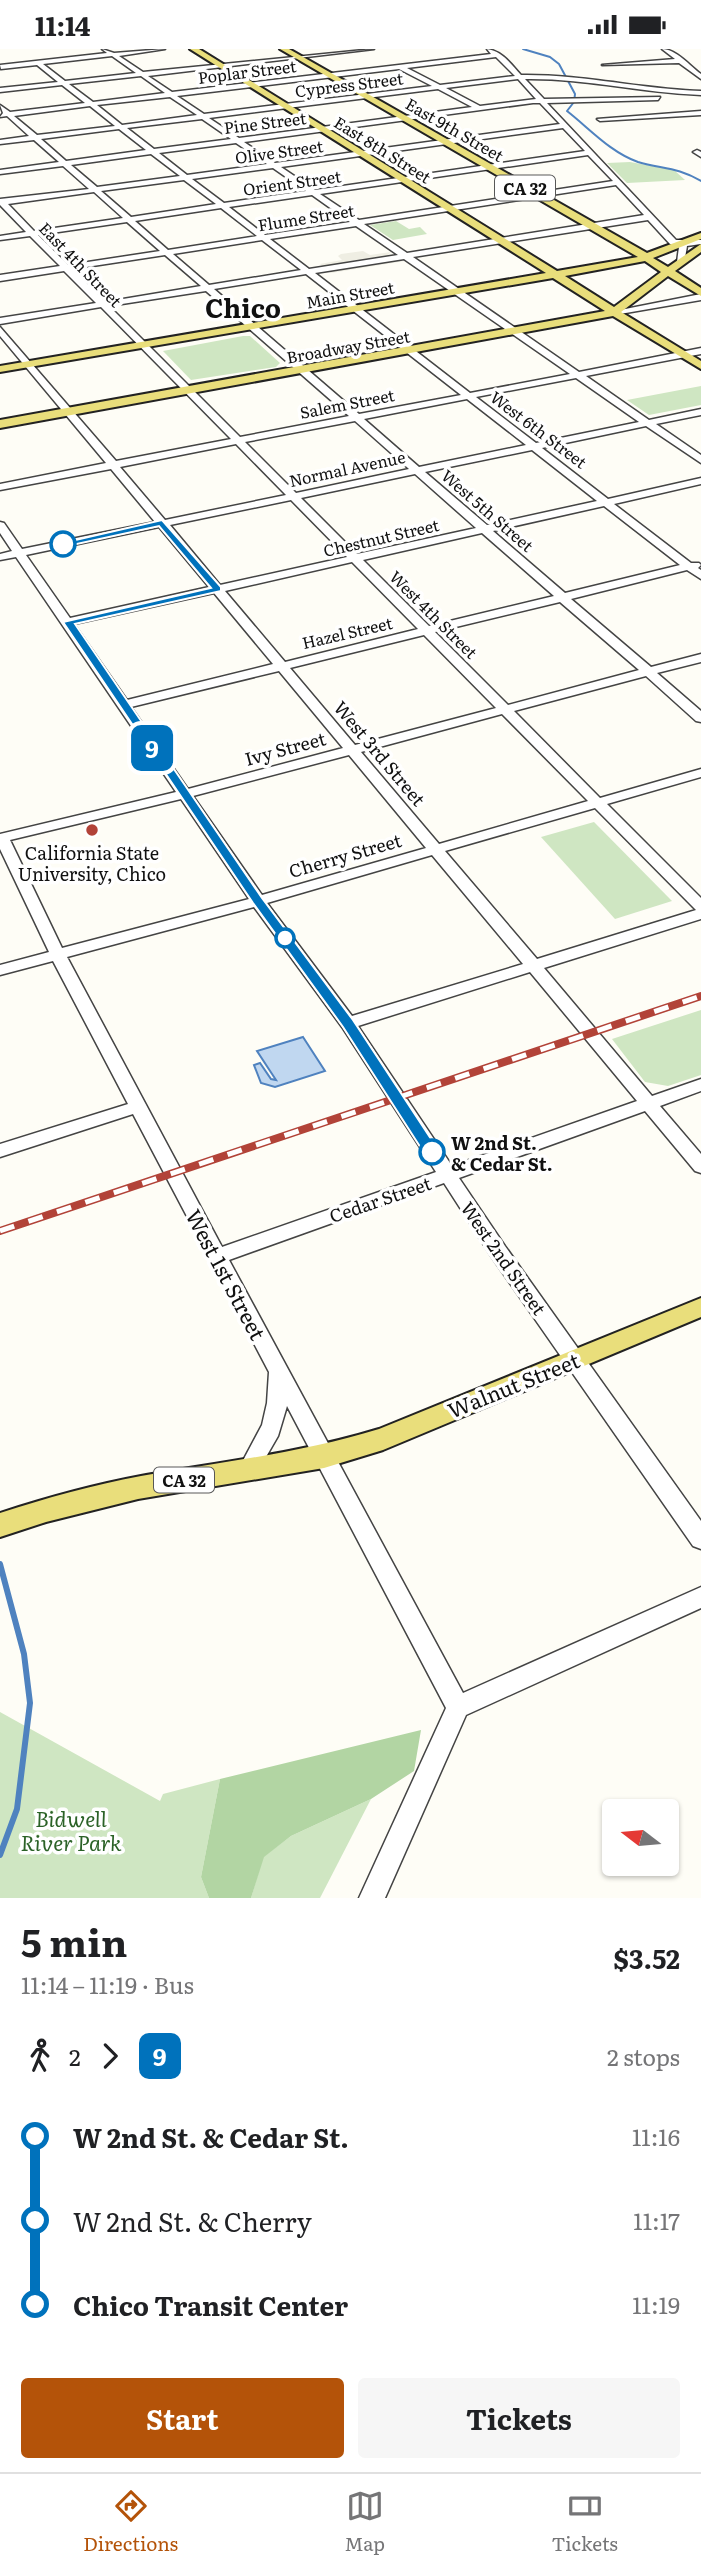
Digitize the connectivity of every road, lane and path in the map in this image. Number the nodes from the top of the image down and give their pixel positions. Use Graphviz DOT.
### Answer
graph roads {
  1 [pos="105,49"];
  2 [pos="162,49"];
  3 [pos="194,49"];
  4 [pos="284,49"];
  5 [pos="371,49"];
  6 [pos="487,49"];
  7 [pos="665,49"];
  8 [pos="113,54"];
  9 [pos="671,54"];
  10 [pos="497,55"];
  11 [pos="299,57"];
  12 [pos="594,57"];
  13 [pos="0,58"];
  14 [pos="694,58"];
  15 [pos="681,61"];
  16 [pos="38,63"];
  17 [pos="220,65"];
  18 [pos="605,65"];
  19 [pos="701,66"];
  20 [pos="1,67"];
  21 [pos="401,67"];
  22 [pos="690,69"];
  23 [pos="614,72"];
  24 [pos="1,73"];
  25 [pos="142,74"];
  26 [pos="328,75"];
  27 [pos="518,77"];
  28 [pos="701,77"];
  29 [pos="64,83"];
  30 [pos="251,85"];
  31 [pos="439,87"];
  32 [pos="0,90"];
  33 [pos="171,94"];
  34 [pos="701,94"];
  35 [pos="364,96"];
  36 [pos="540,100"];
  37 [pos="91,104"];
  38 [pos="285,106"];
  39 [pos="0,107"];
  40 [pos="479,108"];
  41 [pos="701,113"];
  42 [pos="4,115"];
  43 [pos="203,117"];
  44 [pos="404,118"];
  45 [pos="600,118"];
  46 [pos="562,126"];
  47 [pos="119,127"];
  48 [pos="322,129"];
  49 [pos="36,137"];
  50 [pos="237,140"];
  51 [pos="0,142"];
  52 [pos="444,142"];
  53 [pos="153,151"];
  54 [pos="362,153"];
  55 [pos="587,153"];
  56 [pos="65,163"];
  57 [pos="275,165"];
  58 [pos="490,167"];
  59 [pos="0,172"];
  60 [pos="187,177"];
  61 [pos="402,180"];
  62 [pos="617,183"];
  63 [pos="95,191"];
  64 [pos="314,192"];
  65 [pos="538,195"];
  66 [pos="1,203"];
  67 [pos="224,206"];
  68 [pos="450,209"];
  69 [pos="649,217"];
  70 [pos="130,220"];
  71 [pos="358,223"];
  72 [pos="592,226"];
  73 [pos="32,234"];
  74 [pos="701,236"];
  75 [pos="264,237"];
  76 [pos="0,238"];
  77 [pos="502,240"];
  78 [pos="678,244"];
  79 [pos="701,245"];
  80 [pos="167,252"];
  81 [pos="403,256"];
  82 [pos="646,258"];
  83 [pos="681,263"];
  84 [pos="65,268"];
  85 [pos="309,271"];
  86 [pos="667,273"];
  87 [pos="556,275"];
  88 [pos="0,278"];
  89 [pos="208,288"];
  90 [pos="458,292"];
  91 [pos="701,295"];
  92 [pos="596,298"];
  93 [pos="626,302"];
  94 [pos="101,305"];
  95 [pos="356,309"];
  96 [pos="614,312"];
  97 [pos="0,321"];
  98 [pos="254,327"];
  99 [pos="0,330"];
  100 [pos="515,331"];
  101 [pos="142,346"];
  102 [pos="411,350"];
  103 [pos="701,351"];
  104 [pos="683,354"];
  105 [pos="30,364"];
  106 [pos="701,366"];
  107 [pos="0,369"];
  108 [pos="303,370"];
  109 [pos="578,375"];
  110 [pos="187,391"];
  111 [pos="468,396"];
  112 [pos="68,412"];
  113 [pos="701,412"];
  114 [pos="358,417"];
  115 [pos="648,423"];
  116 [pos="0,425"];
  117 [pos="236,441"];
  118 [pos="535,446"];
  119 [pos="701,460"];
  120 [pos="112,465"];
  121 [pos="418,470"];
  122 [pos="701,481"];
  123 [pos="0,487"];
  124 [pos="292,495"];
  125 [pos="607,502"];
  126 [pos="162,523"];
  127 [pos="0,526"];
  128 [pos="486,529"];
  129 [pos="19,553"];
  130 [pos="0,557"];
  131 [pos="355,559"];
  132 [pos="695,565"];
  133 [pos="701,576"];
  134 [pos="218,589"];
  135 [pos="562,597"];
  136 [pos="68,622"];
  137 [pos="425,629"];
  138 [pos="701,658"];
  139 [pos="281,664"];
  140 [pos="649,672"];
  141 [pos="123,705"];
  142 [pos="505,710"];
  143 [pos="701,718"];
  144 [pos="353,750"];
  145 [pos="701,773"];
  146 [pos="184,794"];
  147 [pos="597,803"];
  148 [pos="1,838"];
  149 [pos="435,848"];
  150 [pos="258,901"];
  151 [pos="701,907"];
  152 [pos="701,914"];
  153 [pos="57,954"];
  154 [pos="534,965"];
  155 [pos="0,971"];
  156 [pos="348,1023"];
  157 [pos="701,1085"];
  158 [pos="648,1103"];
  159 [pos="137,1107"];
  160 [pos="0,1151"];
  161 [pos="701,1166"];
  162 [pos="448,1176"];
  163 [pos="218,1257"];
  164 [pos="701,1307"];
  165 [pos="574,1359"];
  166 [pos="278,1369"];
  167 [pos="324,1457"];
  168 [pos="248,1470"];
  169 [pos="0,1525"];
  170 [pos="701,1539"];
  171 [pos="701,1597"];
  172 [pos="458,1707"];
  173 [pos="372,1898"];
  1 -- 8 [label="street"];
  2 -- 8 [label="street"];
  3 -- 17 [label="main road, East 8th Street"];
  4 -- 11 [label="main road, East 9th Street / CA 32"];
  5 -- 11 [label="street"];
  6 -- 10 [label="street"];
  7 -- 9 [label="street"];
  8 -- 16 [label="street"];
  8 -- 25 [label="street"];
  9 -- 14 [label="street"];
  9 -- 15 [label="street"];
  10 -- 21 [label="street, Poplar Street"];
  10 -- 27 [label="street"];
  11 -- 17 [label="street"];
  11 -- 26 [label="main road, East 9th Street / CA 32"];
  12 -- 18 [label="street"];
  13 -- 20 [label="street"];
  15 -- 18 [label="street"];
  15 -- 22 [label="street"];
  16 -- 20 [label="street"];
  16 -- 29 [label="street, West 6th Street"];
  17 -- 25 [label="street"];
  17 -- 30 [label="main road, East 8th Street"];
  18 -- 23 [label="street"];
  19 -- 22 [label="street"];
  20 -- 24 [label="street"];
  21 -- 26 [label="street, Poplar Street"];
  21 -- 31 [label="street"];
  22 -- 28 [label="street"];
  25 -- 29 [label="street"];
  25 -- 33 [label="street"];
  26 -- 30 [label="street, Poplar Street"];
  26 -- 35 [label="main road, East 9th Street / CA 32"];
  27 -- 31 [label="street, Cypress Street"];
  27 -- 34 [label="street, Cypress Street"];
  27 -- 36 [label="street"];
  29 -- 32 [label="street"];
  29 -- 37 [label="street, West 6th Street"];
  30 -- 33 [label="street, Poplar Street"];
  30 -- 38 [label="main road, East 8th Street"];
  31 -- 35 [label="street, Cypress Street"];
  31 -- 40 [label="street"];
  33 -- 37 [label="street, Poplar Street"];
  33 -- 43 [label="street"];
  34 -- 36 [label="street, Pine Street"];
  35 -- 38 [label="street, Cypress Street"];
  35 -- 44 [label="main road, East 9th Street / CA 32"];
  36 -- 40 [label="street, Pine Street"];
  36 -- 46 [label="street"];
  37 -- 42 [label="street, Poplar Street"];
  37 -- 47 [label="street, West 6th Street"];
  38 -- 43 [label="street, Cypress Street"];
  38 -- 48 [label="main road, East 8th Street"];
  39 -- 42 [label="street, West 5th Street"];
  40 -- 44 [label="street, Pine Street"];
  41 -- 45 [label="street"];
  42 -- 49 [label="street, West 5th Street"];
  43 -- 47 [label="street, Cypress Street"];
  43 -- 50 [label="street"];
  44 -- 48 [label="street, Pine Street"];
  44 -- 52 [label="main road, East 9th Street / CA 32"];
  46 -- 52 [label="street, Olive Street"];
  46 -- 55 [label="street"];
  47 -- 49 [label="street, Cypress Street"];
  47 -- 53 [label="street, West 6th Street"];
  48 -- 50 [label="street, Pine Street"];
  48 -- 54 [label="main road, East 8th Street"];
  49 -- 51 [label="street, Cypress Street"];
  49 -- 56 [label="street, West 5th Street"];
  50 -- 53 [label="street, Pine Street"];
  50 -- 57 [label="street"];
  52 -- 54 [label="street, Olive Street"];
  52 -- 58 [label="main road, East 9th Street / CA 32"];
  53 -- 56 [label="street, Pine Street"];
  53 -- 60 [label="street, West 6th Street"];
  54 -- 57 [label="street, Olive Street"];
  54 -- 61 [label="main road, East 8th Street"];
  55 -- 58 [label="street, Orient Street"];
  55 -- 62 [label="street"];
  56 -- 59 [label="street, Pine Street"];
  56 -- 63 [label="street, West 5th Street"];
  57 -- 60 [label="street, Olive Street"];
  57 -- 64 [label="street"];
  58 -- 61 [label="street, Orient Street"];
  58 -- 65 [label="main road, East 9th Street / CA 32"];
  60 -- 63 [label="street, Olive Street"];
  60 -- 67 [label="street, West 6th Street"];
  61 -- 64 [label="street, Orient Street"];
  61 -- 68 [label="main road, East 8th Street"];
  62 -- 65 [label="street, Flume Street"];
  62 -- 69 [label="street"];
  63 -- 66 [label="street, Olive Street"];
  63 -- 70 [label="street, West 5th Street"];
  64 -- 67 [label="street, Orient Street"];
  64 -- 71 [label="street"];
  65 -- 68 [label="street, Flume Street"];
  65 -- 72 [label="main road, East 9th Street / CA 32"];
  66 -- 73 [label="street, East 4th Street"];
  67 -- 70 [label="street, Orient Street"];
  67 -- 75 [label="street, West 6th Street"];
  68 -- 71 [label="street, Flume Street"];
  68 -- 77 [label="main road, East 8th Street"];
  69 -- 72 [label="street"];
  69 -- 78 [label="street"];
  70 -- 73 [label="street, Orient Street"];
  70 -- 80 [label="street, West 5th Street"];
  71 -- 75 [label="street, Flume Street"];
  71 -- 81 [label="street"];
  72 -- 77 [label="street"];
  72 -- 82 [label="main road, East 9th Street / CA 32"];
  73 -- 76 [label="street, Orient Street"];
  73 -- 84 [label="street, East 4th Street"];
  74 -- 78 [label="main road, Main Street"];
  75 -- 80 [label="street, Flume Street"];
  75 -- 85 [label="street, West 6th Street"];
  77 -- 81 [label="street"];
  77 -- 87 [label="main road, East 8th Street"];
  78 -- 79 [label="street"];
  78 -- 82 [label="main road, Main Street"];
  78 -- 83 [label="street"];
  79 -- 83 [label="main road"];
  80 -- 84 [label="street, Flume Street"];
  80 -- 89 [label="street, West 5th Street"];
  81 -- 85 [label="street"];
  81 -- 90 [label="street"];
  82 -- 86 [label="main road, CA 32"];
  82 -- 87 [label="main road, Main Street"];
  83 -- 86 [label="main road"];
  84 -- 88 [label="street, Flume Street"];
  84 -- 94 [label="street, East 4th Street"];
  85 -- 89 [label="street"];
  85 -- 95 [label="street, West 6th Street"];
  86 -- 91 [label="main road, CA 32"];
  86 -- 93 [label="main road"];
  87 -- 90 [label="main road, Main Street"];
  87 -- 92 [label="main road, East 8th Street"];
  89 -- 94 [label="street"];
  89 -- 98 [label="street, West 5th Street"];
  90 -- 95 [label="main road, Main Street"];
  90 -- 100 [label="street"];
  91 -- 96 [label="street, Broadway Street"];
  92 -- 93 [label="main road"];
  92 -- 96 [label="main road"];
  93 -- 96 [label="main road"];
  94 -- 97 [label="street"];
  94 -- 101 [label="street, East 4th Street"];
  95 -- 98 [label="main road, Main Street"];
  95 -- 102 [label="street, West 6th Street"];
  96 -- 100 [label="main road, Broadway Street"];
  96 -- 104 [label="main road"];
  98 -- 101 [label="main road, Main Street"];
  98 -- 108 [label="street, West 5th Street"];
  99 -- 105 [label="street, West 3rd Street"];
  100 -- 102 [label="main road, Broadway Street"];
  100 -- 109 [label="street"];
  101 -- 105 [label="main road, Main Street"];
  101 -- 110 [label="street, West 4th Street"];
  102 -- 108 [label="main road, Broadway Street"];
  102 -- 111 [label="street, West 6th Street"];
  103 -- 104 [label="street, Salem Street"];
  104 -- 106 [label="main road"];
  104 -- 109 [label="street, Salem Street"];
  105 -- 107 [label="main road, Main Street"];
  105 -- 112 [label="street, West 3rd Street"];
  108 -- 110 [label="main road, Broadway Street"];
  108 -- 114 [label="street, West 5th Street"];
  109 -- 111 [label="street, Salem Street"];
  109 -- 115 [label="street"];
  110 -- 112 [label="main road, Broadway Street"];
  110 -- 117 [label="street, West 4th Street"];
  111 -- 114 [label="street, Salem Street"];
  111 -- 118 [label="street, West 6th Street"];
  112 -- 116 [label="main road, Broadway Street"];
  112 -- 120 [label="street, West 3rd Street"];
  113 -- 115 [label="street, Normal Avenue"];
  114 -- 117 [label="street, Salem Street"];
  114 -- 121 [label="street, West 5th Street"];
  115 -- 118 [label="street, Normal Avenue"];
  115 -- 119 [label="street"];
  117 -- 120 [label="street, Salem Street"];
  117 -- 124 [label="street, West 4th Street"];
  118 -- 121 [label="street, Normal Avenue"];
  118 -- 125 [label="street, West 6th Street"];
  120 -- 123 [label="street, Salem Street"];
  120 -- 126 [label="street, West 3rd Street"];
  121 -- 124 [label="street, Normal Avenue"];
  121 -- 128 [label="street, West 5th Street"];
  122 -- 125 [label="street, Chestnut Street"];
  124 -- 126 [label="street, Normal Avenue"];
  124 -- 131 [label="street, West 4th Street"];
  125 -- 128 [label="street, Chestnut Street"];
  125 -- 132 [label="street, West 6th Street"];
  126 -- 129 [label="street, Normal Avenue"];
  126 -- 134 [label="street, West 3rd Street"];
  127 -- 129 [label="street, West 2nd Street"];
  128 -- 131 [label="street, Chestnut Street"];
  128 -- 135 [label="street, West 5th Street"];
  129 -- 130 [label="street, Normal Avenue"];
  129 -- 136 [label="street, West 2nd Street"];
  131 -- 134 [label="street, Chestnut Street"];
  131 -- 137 [label="street, West 4th Street"];
  132 -- 133 [label="street, West 6th Street"];
  132 -- 135 [label="street, Hazel Street"];
  134 -- 136 [label="street, Chestnut Street"];
  134 -- 139 [label="street, West 3rd Street"];
  135 -- 137 [label="street, Hazel Street"];
  135 -- 140 [label="street, West 5th Street"];
  136 -- 141 [label="street, West 2nd Street"];
  137 -- 139 [label="street, Hazel Street"];
  137 -- 142 [label="street, West 4th Street"];
  138 -- 140 [label="street, Ivy Street"];
  139 -- 141 [label="street, Hazel Street"];
  139 -- 144 [label="street, West 3rd Street"];
  140 -- 142 [label="street, Ivy Street"];
  140 -- 143 [label="street, West 5th Street"];
  141 -- 146 [label="street, West 2nd Street"];
  142 -- 144 [label="street, Ivy Street"];
  142 -- 147 [label="street, West 4th Street"];
  144 -- 146 [label="street, Ivy Street"];
  144 -- 149 [label="street, West 3rd Street"];
  145 -- 147 [label="street, Cherry Street"];
  146 -- 148 [label="street, Ivy Street"];
  146 -- 150 [label="street, West 2nd Street"];
  147 -- 149 [label="street, Cherry Street"];
  147 -- 151 [label="street, West 4th Street"];
  148 -- 153 [label="street, West 1st Street"];
  149 -- 150 [label="street, Cherry Street"];
  149 -- 154 [label="street, West 3rd Street"];
  150 -- 153 [label="street, Cherry Street"];
  150 -- 156 [label="street, West 2nd Street"];
  152 -- 154 [label="street"];
  153 -- 155 [label="street, Cherry Street"];
  153 -- 159 [label="street, West 1st Street"];
  154 -- 156 [label="street"];
  154 -- 158 [label="street, West 3rd Street"];
  156 -- 162 [label="street, West 2nd Street"];
  157 -- 158 [label="street, Cedar Street"];
  158 -- 161 [label="street, West 3rd Street"];
  158 -- 162 [label="street, Cedar Street"];
  159 -- 160 [label="street"];
  159 -- 163 [label="street, West 1st Street"];
  162 -- 163 [label="street, Cedar Street"];
  162 -- 165 [label="street, West 2nd Street"];
  163 -- 166 [label="street, West 1st Street"];
  164 -- 165 [label="main road, Walnut Street / CA 32"];
  165 -- 167 [label="main road, Walnut Street / CA 32"];
  165 -- 170 [label="street, West 2nd Street"];
  166 -- 167 [label="street, West 1st Street"];
  166 -- 168 [label="street"];
  167 -- 168 [label="main road, CA 32"];
  167 -- 172 [label="street, West 1st Street"];
  168 -- 169 [label="main road, CA 32"];
  171 -- 172 [label="street"];
  172 -- 173 [label="street"];
}
